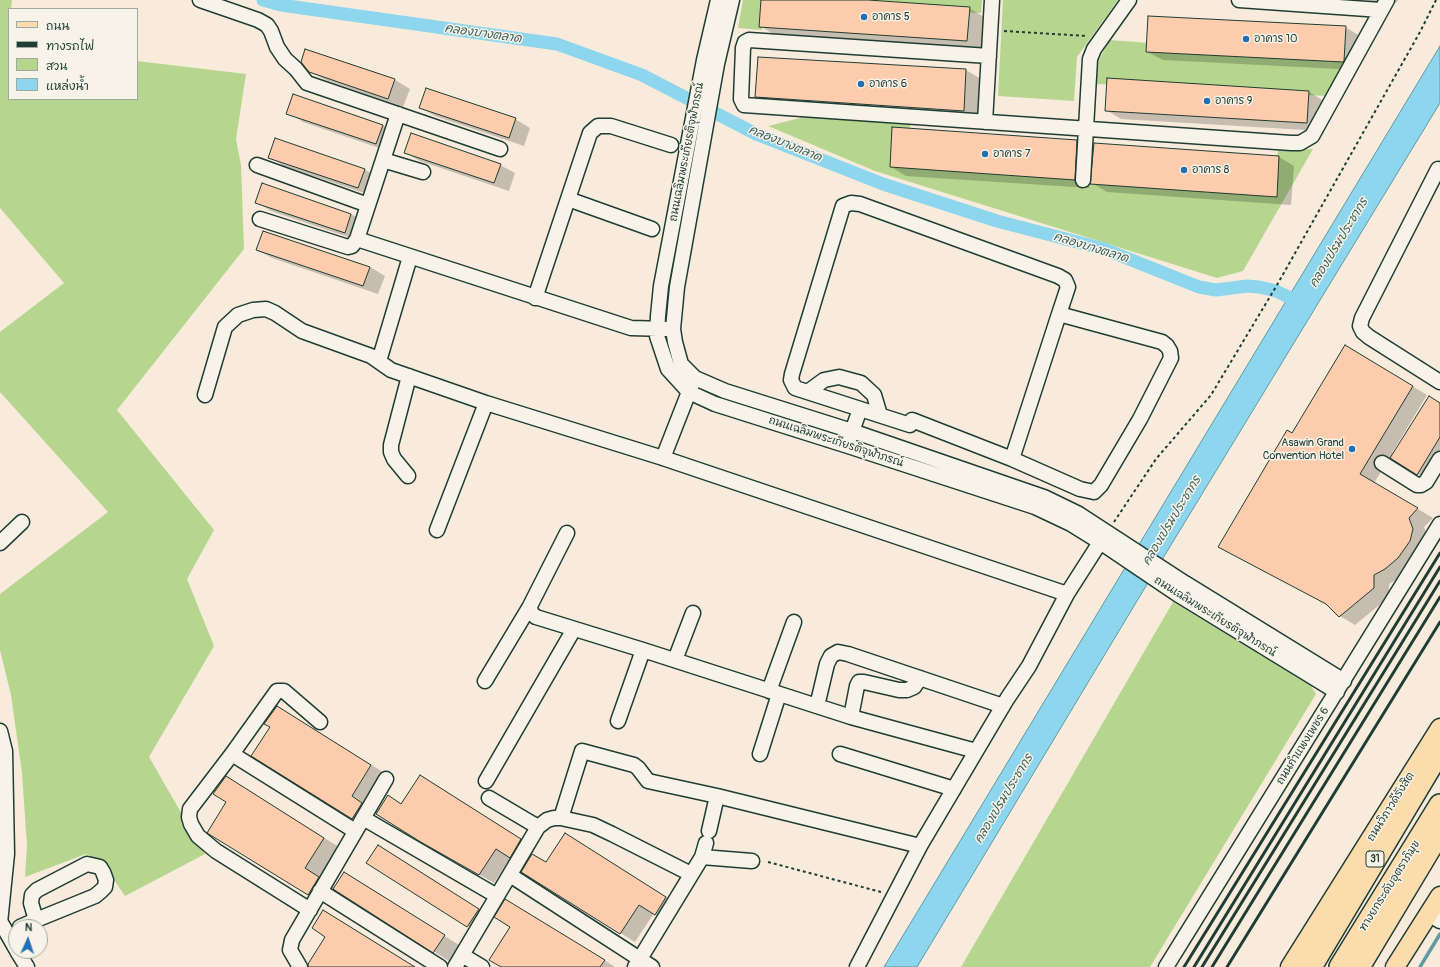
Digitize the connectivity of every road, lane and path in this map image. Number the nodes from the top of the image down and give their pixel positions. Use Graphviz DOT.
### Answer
graph roads {
  1 [pos="200,0"];
  2 [pos="718,0"];
  3 [pos="732,0"];
  4 [pos="992,0"];
  5 [pos="1129,0"];
  6 [pos="1239,0"];
  7 [pos="1436,0"];
  8 [pos="1384,5"];
  9 [pos="990,30"];
  10 [pos="1103,37"];
  11 [pos="989,56"];
  12 [pos="711,62"];
  13 [pos="398,114"];
  14 [pos="985,122"];
  15 [pos="1085,129"];
  16 [pos="671,145"];
  17 [pos="500,148"];
  18 [pos="693,158"];
  19 [pos="383,160"];
  20 [pos="257,165"];
  21 [pos="1438,169"];
  22 [pos="423,172"];
  23 [pos="1083,180"];
  24 [pos="568,200"];
  25 [pos="368,205"];
  26 [pos="260,219"];
  27 [pos="652,228"];
  28 [pos="357,239"];
  29 [pos="410,257"];
  30 [pos="535,298"];
  31 [pos="1059,314"];
  32 [pos="674,329"];
  33 [pos="658,330"];
  34 [pos="1363,344"];
  35 [pos="379,361"];
  36 [pos="409,376"];
  37 [pos="695,378"];
  38 [pos="1440,382"];
  39 [pos="809,391"];
  40 [pos="689,392"];
  41 [pos="1440,392"];
  42 [pos="205,395"];
  43 [pos="486,403"];
  44 [pos="860,409"];
  45 [pos="880,415"];
  46 [pos="852,431"];
  47 [pos="848,446"];
  48 [pos="664,458"];
  49 [pos="1012,459"];
  50 [pos="1440,459"];
  51 [pos="1382,463"];
  52 [pos="408,476"];
  53 [pos="22,522"];
  54 [pos="1440,524"];
  55 [pos="437,530"];
  56 [pos="567,533"];
  57 [pos="1109,540"];
  58 [pos="0,543"];
  59 [pos="1067,594"];
  60 [pos="530,606"];
  61 [pos="693,612"];
  62 [pos="794,622"];
  63 [pos="574,629"];
  64 [pos="642,650"];
  65 [pos="675,660"];
  66 [pos="920,678"];
  67 [pos="485,681"];
  68 [pos="1340,687"];
  69 [pos="774,692"];
  70 [pos="818,706"];
  71 [pos="1003,706"];
  72 [pos="851,718"];
  73 [pos="618,721"];
  74 [pos="320,722"];
  75 [pos="1440,728"];
  76 [pos="0,731"];
  77 [pos="976,751"];
  78 [pos="1440,751"];
  79 [pos="232,754"];
  80 [pos="760,754"];
  81 [pos="840,754"];
  82 [pos="1440,775"];
  83 [pos="386,779"];
  84 [pos="486,781"];
  85 [pos="954,789"];
  86 [pos="717,796"];
  87 [pos="489,798"];
  88 [pos="1440,805"];
  89 [pos="363,818"];
  90 [pos="561,818"];
  91 [pos="538,827"];
  92 [pos="355,831"];
  93 [pos="1440,832"];
  94 [pos="920,846"];
  95 [pos="702,857"];
  96 [pos="752,862"];
  97 [pos="768,862"];
  98 [pos="691,874"];
  99 [pos="510,875"];
  100 [pos="320,891"];
  101 [pos="497,896"];
  102 [pos="894,896"];
  103 [pos="1440,896"];
  104 [pos="310,910"];
  105 [pos="1434,918"];
  106 [pos="36,920"];
  107 [pos="5,926"];
  108 [pos="462,955"];
  109 [pos="638,963"];
  110 [pos="300,967"];
  111 [pos="440,967"];
  112 [pos="455,967"];
  113 [pos="482,967"];
  114 [pos="652,967"];
  115 [pos="857,967"];
  116 [pos="1166,967"];
  117 [pos="1290,967"];
  118 [pos="1310,967"];
  119 [pos="1324,967"];
  120 [pos="1340,967"];
  121 [pos="1359,967"];
  122 [pos="1395,967"];
  1 -- 13 [label="street"];
  2 -- 12 [label="street, ถนนเฉลิมพระเกียรติจุฬาภรณ์"];
  3 -- 12 [label="street, ถนนเฉลิมพระเกียรติจุฬาภรณ์"];
  4 -- 9 [label="street"];
  5 -- 10 [label="street"];
  6 -- 8 [label="street"];
  7 -- 57 [label="path"];
  8 -- 15 [label="street"];
  9 -- 10 [label="path"];
  9 -- 11 [label="street"];
  10 -- 15 [label="street"];
  11 -- 14 [label="street"];
  11 -- 14 [label="street"];
  12 -- 18 [label="street, ถนนเฉลิมพระเกียรติจุฬาภรณ์"];
  13 -- 17 [label="street"];
  13 -- 19 [label="street"];
  14 -- 15 [label="street"];
  15 -- 23 [label="street"];
  16 -- 24 [label="street"];
  18 -- 32 [label="street, ถนนเฉลิมพระเกียรติจุฬาภรณ์"];
  18 -- 33 [label="street, ถนนเฉลิมพระเกียรติจุฬาภรณ์"];
  19 -- 22 [label="street"];
  19 -- 25 [label="street"];
  20 -- 25 [label="street"];
  21 -- 38 [label="street"];
  24 -- 27 [label="street"];
  24 -- 30 [label="street"];
  25 -- 28 [label="street"];
  26 -- 28 [label="street"];
  28 -- 29 [label="street"];
  29 -- 30 [label="street"];
  29 -- 35 [label="street"];
  30 -- 33 [label="street"];
  31 -- 39 [label="street"];
  31 -- 49 [label="street"];
  31 -- 49 [label="street"];
  32 -- 33 [label="street"];
  32 -- 37 [label="street, ถนนเฉลิมพระเกียรติจุฬาภรณ์"];
  33 -- 40 [label="street, ถนนเฉลิมพระเกียรติจุฬาภรณ์"];
  34 -- 41 [label="street"];
  35 -- 36 [label="street"];
  35 -- 42 [label="street"];
  36 -- 43 [label="street"];
  36 -- 52 [label="street"];
  37 -- 40 [label="street"];
  37 -- 46 [label="street, ถนนเฉลิมพระเกียรติจุฬาภรณ์"];
  39 -- 44 [label="street"];
  39 -- 45 [label="street"];
  40 -- 47 [label="street, ถนนเฉลิมพระเกียรติจุฬาภรณ์"];
  40 -- 48 [label="street"];
  43 -- 48 [label="street"];
  43 -- 55 [label="street"];
  44 -- 45 [label="street"];
  44 -- 46 [label="street"];
  45 -- 49 [label="street"];
  46 -- 47 [label="street"];
  46 -- 57 [label="street, ถนนเฉลิมพระเกียรติจุฬาภรณ์"];
  47 -- 57 [label="street, ถนนเฉลิมพระเกียรติจุฬาภรณ์"];
  48 -- 59 [label="street"];
  50 -- 51 [label="street"];
  53 -- 58 [label="street"];
  54 -- 68 [label="street, ถนนกำแพงเพชร 6"];
  56 -- 60 [label="street"];
  57 -- 59 [label="street"];
  57 -- 68 [label="street, ถนนเฉลิมพระเกียรติจุฬาภรณ์"];
  59 -- 71 [label="street"];
  60 -- 63 [label="street"];
  60 -- 67 [label="street"];
  61 -- 65 [label="street"];
  62 -- 69 [label="street"];
  63 -- 64 [label="street"];
  63 -- 84 [label="street"];
  64 -- 65 [label="street"];
  64 -- 73 [label="street"];
  65 -- 69 [label="street"];
  66 -- 70 [label="street"];
  66 -- 71 [label="street"];
  66 -- 72 [label="street"];
  68 -- 116 [label="street, ถนนกำแพงเพชร 6"];
  69 -- 70 [label="street"];
  69 -- 80 [label="street"];
  70 -- 72 [label="street"];
  71 -- 77 [label="street"];
  72 -- 77 [label="street"];
  74 -- 79 [label="street"];
  75 -- 117 [label="main road, ถนนวิภาวดีรังสิต / 31"];
  76 -- 107 [label="street"];
  77 -- 85 [label="street"];
  78 -- 118 [label="highway, ถนนวิภาวดีรังสิต / 31"];
  79 -- 92 [label="street"];
  79 -- 104 [label="street"];
  81 -- 85 [label="street"];
  82 -- 119 [label="highway, ทางยกระดับอุตราภิมุข / 31"];
  83 -- 89 [label="street"];
  85 -- 94 [label="street"];
  86 -- 90 [label="street"];
  86 -- 94 [label="street"];
  86 -- 95 [label="street"];
  87 -- 91 [label="street"];
  88 -- 120 [label="highway, ทางยกระดับอุตราภิมุข / 31"];
  89 -- 92 [label="street"];
  89 -- 101 [label="street"];
  90 -- 91 [label="street"];
  90 -- 98 [label="street"];
  91 -- 99 [label="street"];
  92 -- 100 [label="street"];
  93 -- 121 [label="highway"];
  94 -- 102 [label="street"];
  95 -- 96 [label="street"];
  95 -- 98 [label="street"];
  97 -- 102 [label="path"];
  98 -- 109 [label="street"];
  99 -- 101 [label="street"];
  99 -- 109 [label="street"];
  100 -- 104 [label="street"];
  100 -- 111 [label="street"];
  101 -- 108 [label="street"];
  102 -- 115 [label="street"];
  103 -- 105 [label="main road"];
  104 -- 110 [label="street"];
  105 -- 122 [label="main road"];
  106 -- 106 [label="street"];
  108 -- 112 [label="street"];
  108 -- 113 [label="street"];
  109 -- 114 [label="street"];
}
